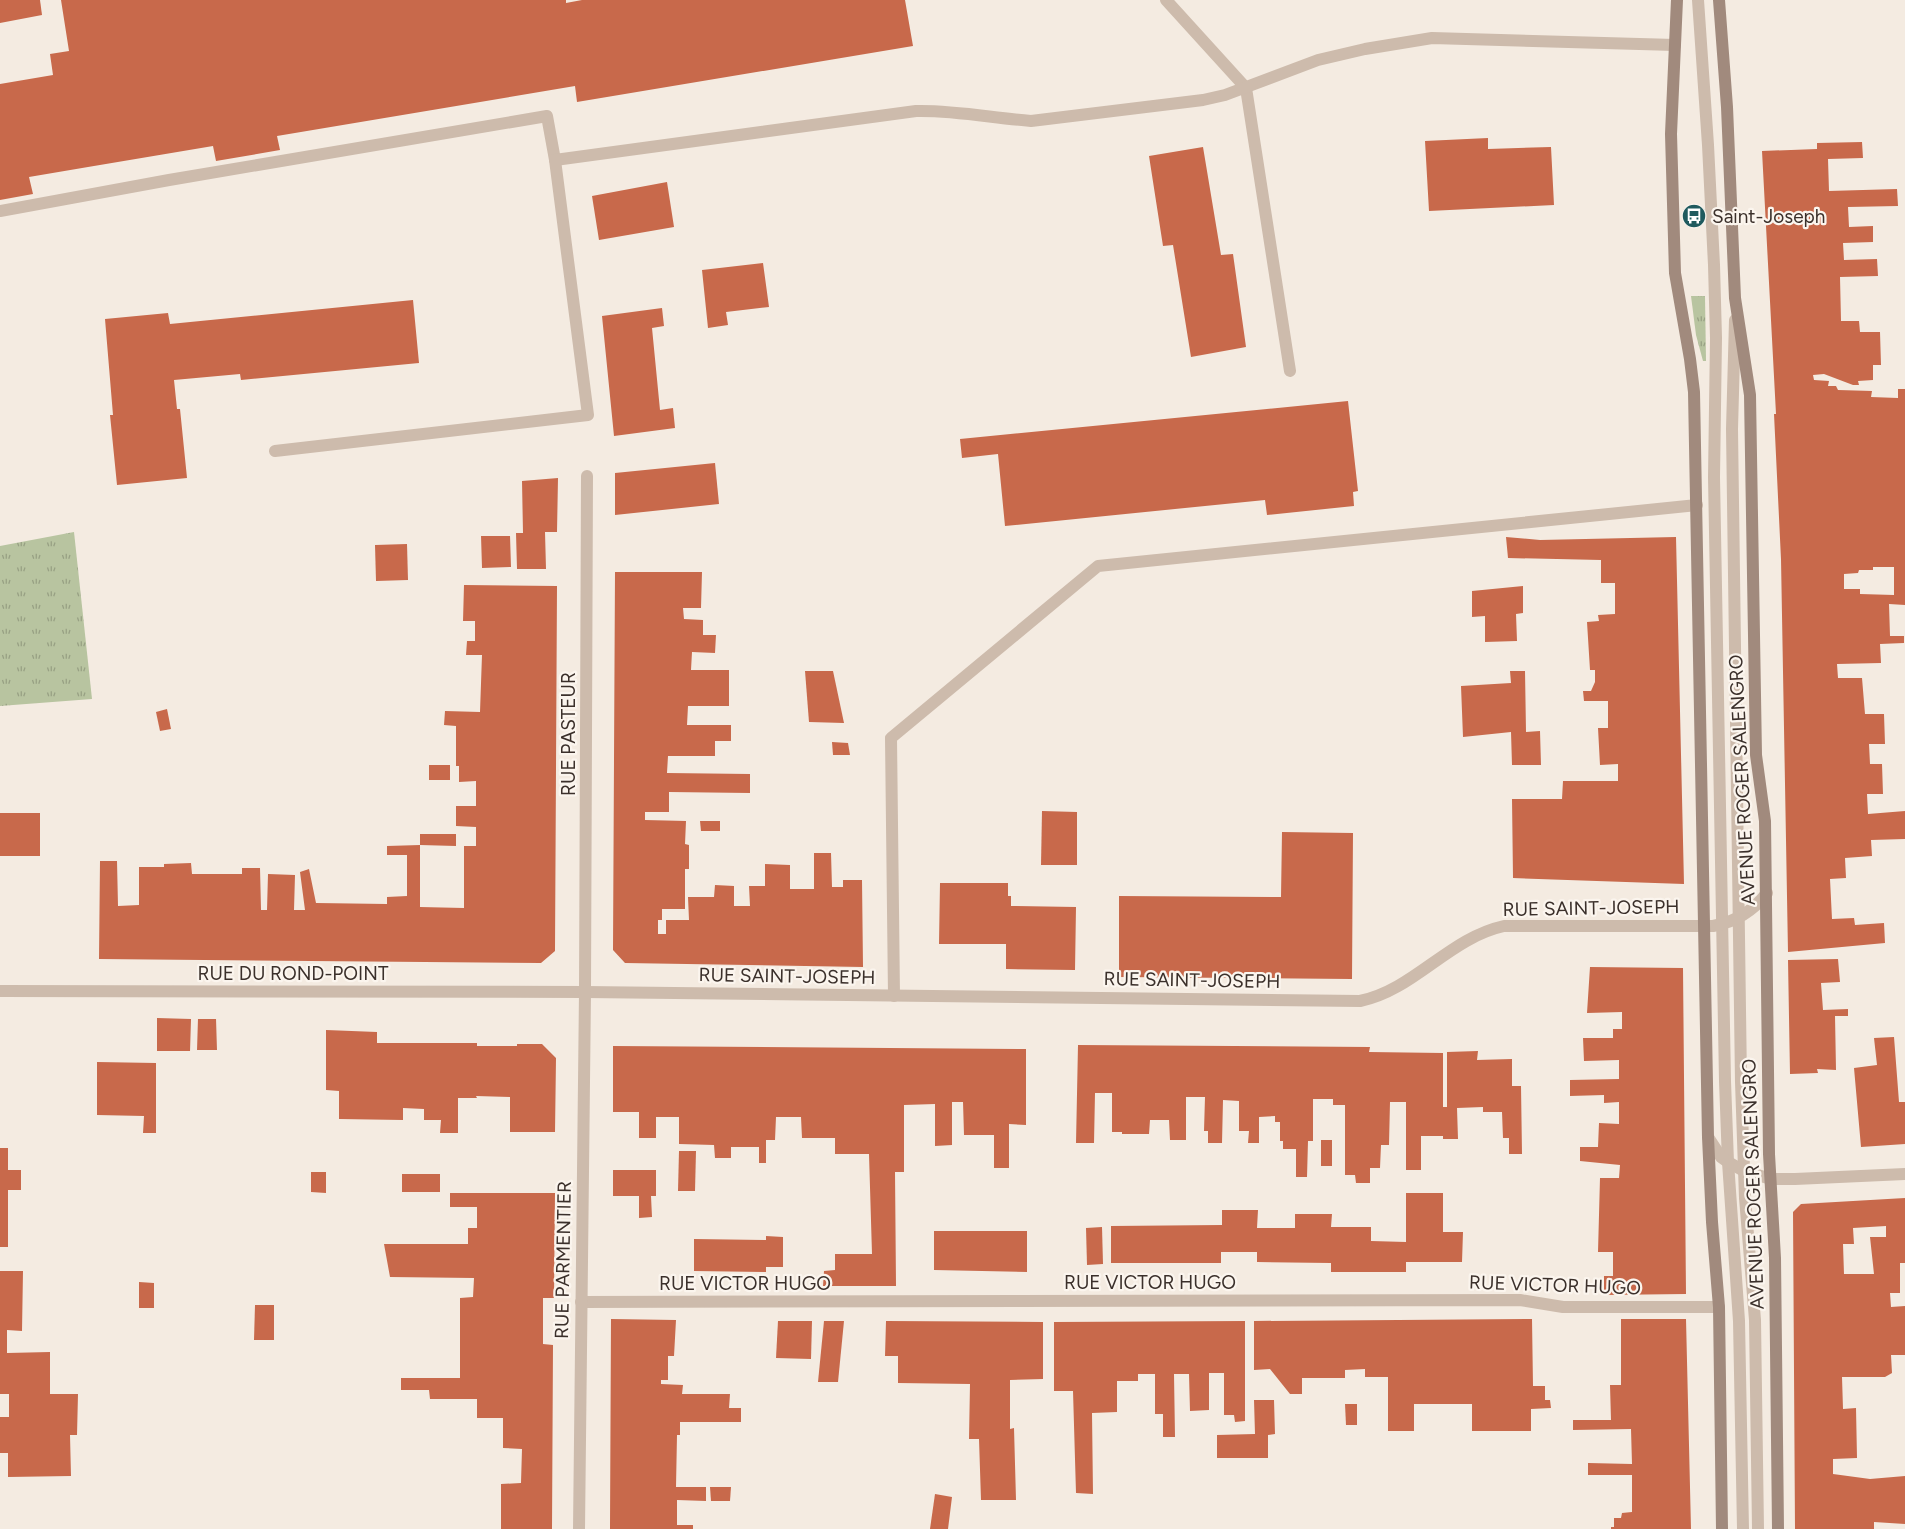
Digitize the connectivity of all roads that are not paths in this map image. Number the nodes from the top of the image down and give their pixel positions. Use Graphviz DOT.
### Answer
graph roads {
  1 [pos="1166,0"];
  2 [pos="1677,0"];
  3 [pos="1698,0"];
  4 [pos="1719,0"];
  5 [pos="1675,45"];
  6 [pos="1246,88"];
  7 [pos="555,160"];
  8 [pos="0,210"];
  9 [pos="1735,298"];
  10 [pos="1290,371"];
  11 [pos="275,451"];
  12 [pos="587,476"];
  13 [pos="1697,505"];
  14 [pos="1767,894"];
  15 [pos="1739,918"];
  16 [pos="1723,924"];
  17 [pos="1704,926"];
  18 [pos="0,991"];
  19 [pos="586,992"];
  20 [pos="894,996"];
  21 [pos="1708,1137"];
  22 [pos="1728,1162"];
  23 [pos="1744,1172"];
  24 [pos="1905,1174"];
  25 [pos="1771,1179"];
  26 [pos="581,1302"];
  27 [pos="1718,1307"];
  28 [pos="579,1529"];
  29 [pos="1722,1529"];
  30 [pos="1743,1529"];
  31 [pos="1758,1529"];
  32 [pos="1778,1529"];
  1 -- 6 [label="street"];
  2 -- 5 [label="main road, AVENUE ROGER SALENGRO"];
  3 -- 16 [label="street"];
  4 -- 9 [label="main road, AVENUE ROGER SALENGRO"];
  5 -- 6 [label="street"];
  5 -- 13 [label="main road, AVENUE ROGER SALENGRO"];
  6 -- 7 [label="street"];
  6 -- 10 [label="street"];
  7 -- 8 [label="street"];
  7 -- 11 [label="street"];
  9 -- 14 [label="main road, AVENUE ROGER SALENGRO"];
  9 -- 15 [label="street"];
  12 -- 19 [label="street, RUE PASTEUR"];
  13 -- 17 [label="main road, AVENUE ROGER SALENGRO"];
  13 -- 20 [label="street"];
  14 -- 15 [label="street, RUE SAINT-JOSEPH"];
  14 -- 25 [label="main road, AVENUE ROGER SALENGRO"];
  15 -- 16 [label="street, RUE SAINT-JOSEPH"];
  15 -- 23 [label="street"];
  16 -- 17 [label="street, RUE SAINT-JOSEPH"];
  16 -- 22 [label="street"];
  17 -- 20 [label="street, RUE SAINT-JOSEPH"];
  17 -- 21 [label="main road, AVENUE ROGER SALENGRO"];
  18 -- 19 [label="street, RUE DU ROND-POINT"];
  19 -- 20 [label="street, RUE SAINT-JOSEPH"];
  19 -- 26 [label="street, RUE PARMENTIER"];
  21 -- 22 [label="street"];
  21 -- 27 [label="main road, AVENUE ROGER SALENGRO"];
  22 -- 23 [label="street"];
  22 -- 30 [label="street"];
  23 -- 25 [label="street"];
  23 -- 31 [label="street"];
  24 -- 25 [label="street"];
  25 -- 32 [label="main road, AVENUE ROGER SALENGRO"];
  26 -- 27 [label="street, RUE VICTOR HUGO"];
  26 -- 28 [label="street, RUE PARMENTIER"];
  27 -- 29 [label="main road, AVENUE ROGER SALENGRO"];
}
